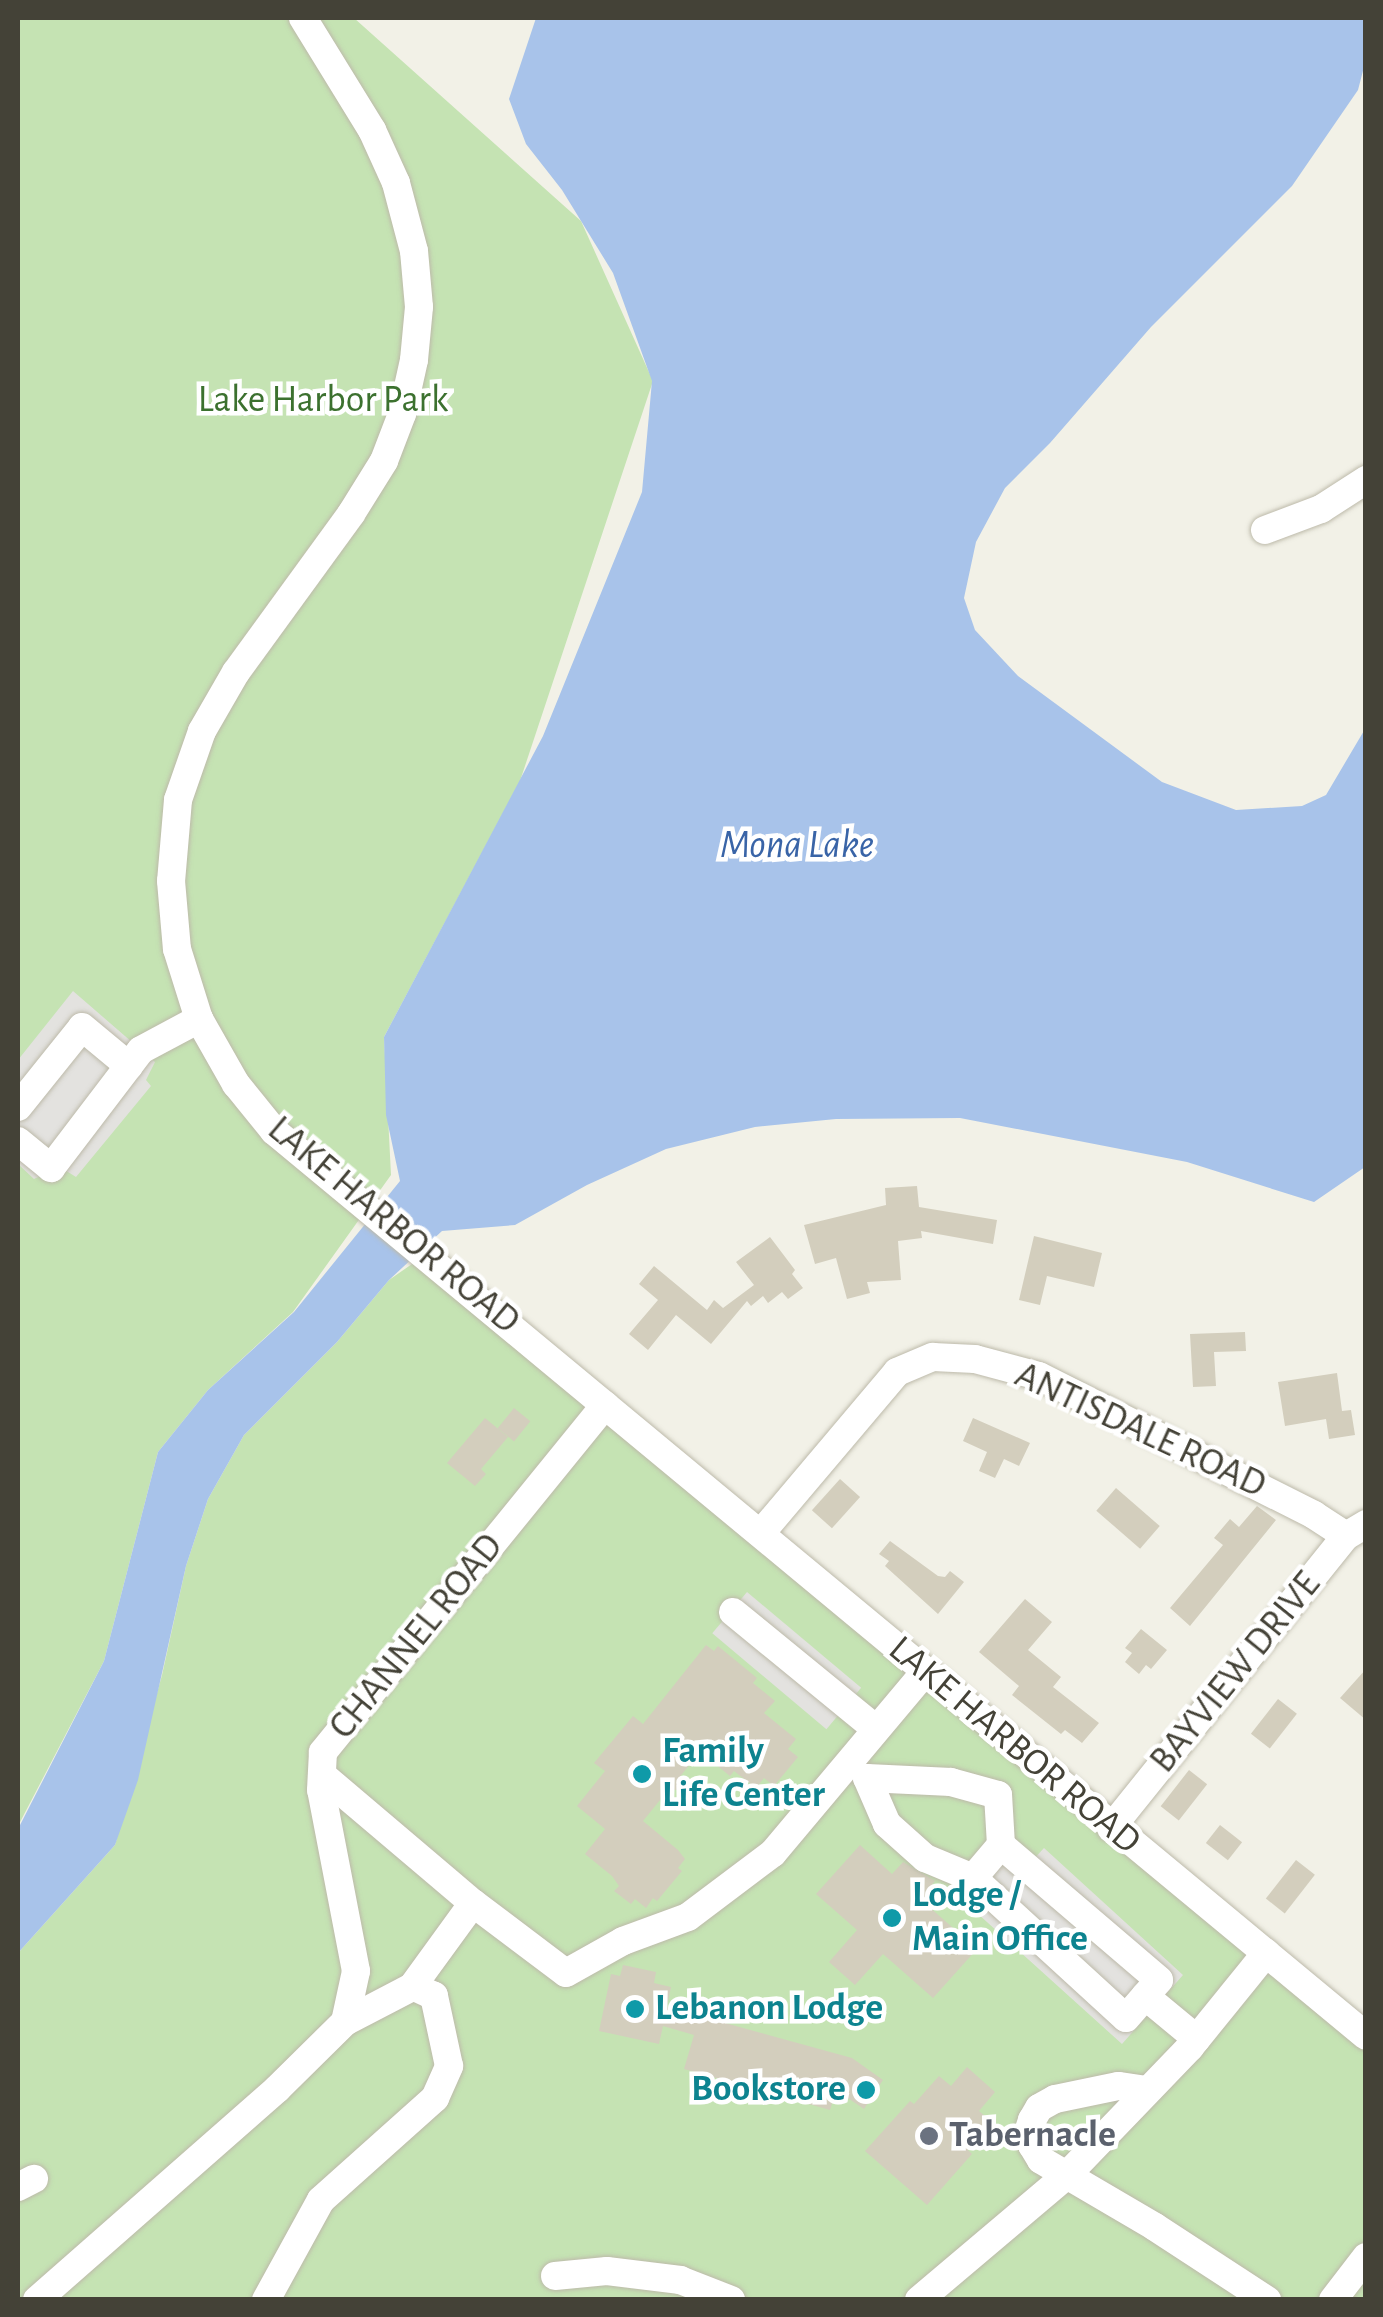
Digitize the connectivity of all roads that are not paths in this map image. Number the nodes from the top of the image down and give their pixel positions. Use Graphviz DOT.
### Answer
graph roads {
  1 [pos="303,18"];
  2 [pos="1366,480"];
  3 [pos="1266,530"];
  4 [pos="198,1019"];
  5 [pos="128,1066"];
  6 [pos="18,1108"];
  7 [pos="18,1142"];
  8 [pos="604,1406"];
  9 [pos="1356,1530"];
  10 [pos="762,1533"];
  11 [pos="734,1612"];
  12 [pos="924,1673"];
  13 [pos="876,1729"];
  14 [pos="857,1770"];
  15 [pos="322,1775"];
  16 [pos="1111,1828"];
  17 [pos="1000,1845"];
  18 [pos="972,1878"];
  19 [pos="473,1903"];
  20 [pos="1266,1953"];
  21 [pos="413,1986"];
  22 [pos="1146,1996"];
  23 [pos="345,2022"];
  24 [pos="1366,2036"];
  25 [pos="1197,2039"];
  26 [pos="1146,2090"];
  27 [pos="1067,2175"];
  28 [pos="1366,2258"];
  29 [pos="555,2276"];
  30 [pos="37,2300"];
  31 [pos="266,2300"];
  32 [pos="731,2300"];
  33 [pos="919,2300"];
  34 [pos="1267,2300"];
  35 [pos="1333,2300"];
  1 -- 4 [label="street, LAKE HARBOR ROAD"];
  2 -- 3 [label="street"];
  4 -- 5 [label="street"];
  4 -- 8 [label="street, LAKE HARBOR ROAD"];
  5 -- 6 [label="street"];
  5 -- 7 [label="street"];
  8 -- 10 [label="street, LAKE HARBOR ROAD"];
  8 -- 15 [label="street, CHANNEL ROAD"];
  9 -- 10 [label="street, ANTISDALE ROAD"];
  9 -- 16 [label="street, BAYVIEW DRIVE"];
  10 -- 12 [label="street, LAKE HARBOR ROAD"];
  11 -- 13 [label="street"];
  12 -- 13 [label="street"];
  12 -- 16 [label="street, LAKE HARBOR ROAD"];
  13 -- 14 [label="street"];
  14 -- 17 [label="street"];
  14 -- 18 [label="street"];
  14 -- 19 [label="street"];
  15 -- 19 [label="street"];
  15 -- 23 [label="street, CHANNEL ROAD"];
  16 -- 20 [label="street, LAKE HARBOR ROAD"];
  17 -- 18 [label="street"];
  17 -- 22 [label="street"];
  18 -- 22 [label="street"];
  19 -- 21 [label="street"];
  20 -- 24 [label="street, LAKE HARBOR ROAD"];
  20 -- 25 [label="street"];
  21 -- 23 [label="street"];
  21 -- 31 [label="street"];
  22 -- 25 [label="street"];
  23 -- 30 [label="street"];
  25 -- 26 [label="street"];
  26 -- 27 [label="street"];
  26 -- 27 [label="street"];
  27 -- 33 [label="street"];
  27 -- 34 [label="street"];
  28 -- 35 [label="street"];
  29 -- 32 [label="street"];
}
